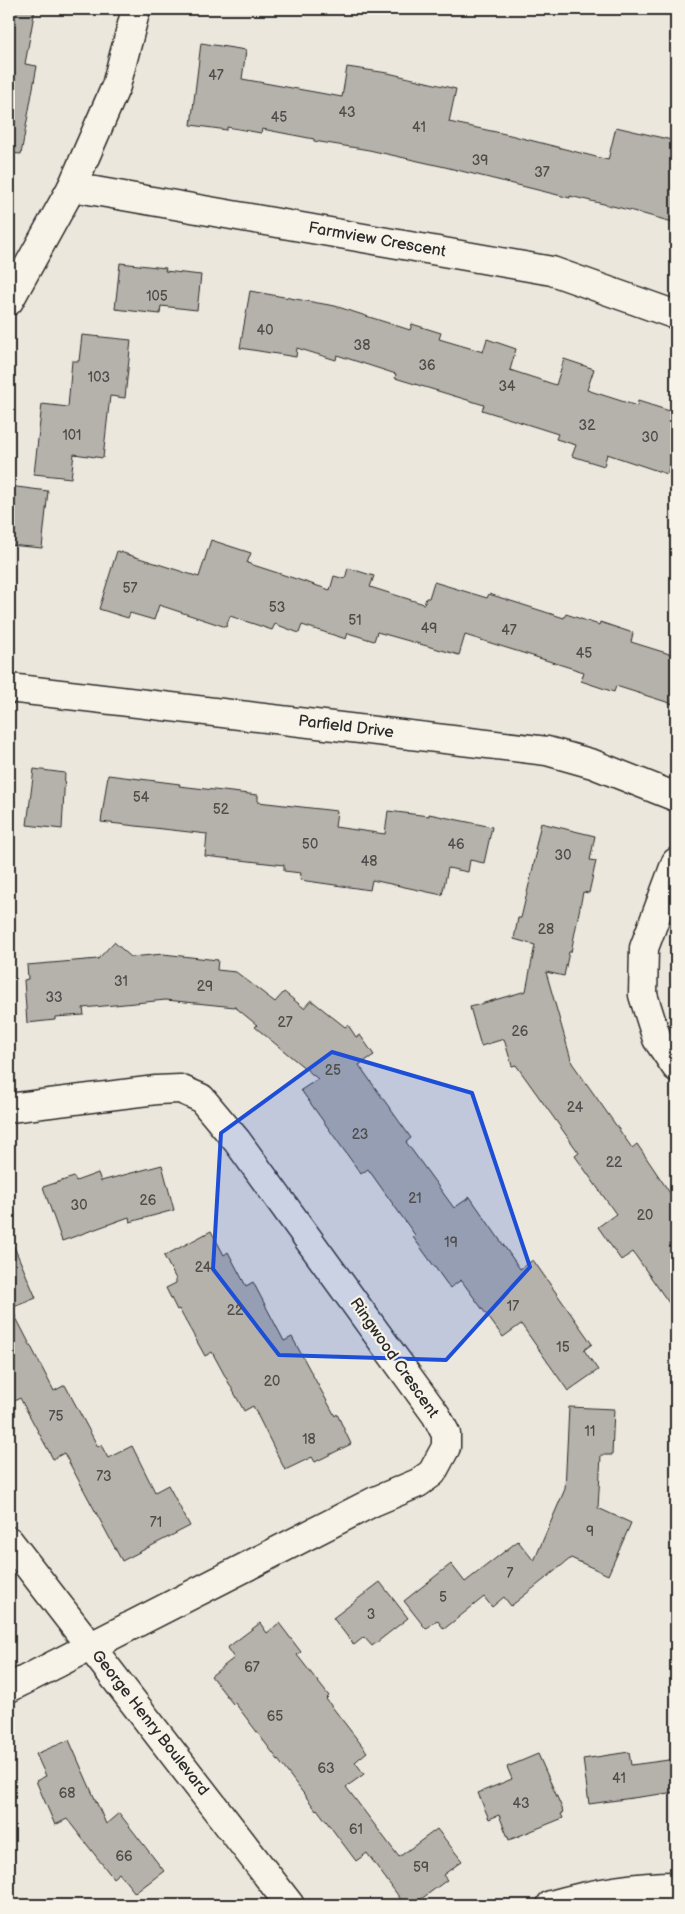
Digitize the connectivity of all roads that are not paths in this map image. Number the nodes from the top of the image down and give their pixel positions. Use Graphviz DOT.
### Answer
graph roads {
  1 [pos="136,9"];
  2 [pos="72,187"];
  3 [pos="9,301"];
  4 [pos="676,315"];
  5 [pos="9,688"];
  6 [pos="676,797"];
  7 [pos="676,862"];
  8 [pos="676,1067"];
  9 [pos="9,1108"];
  10 [pos="9,1542"];
  11 [pos="90,1646"];
  12 [pos="9,1688"];
  13 [pos="676,1886"];
  14 [pos="290,1905"];
  15 [pos="551,1905"];
  1 -- 2 [label="street"];
  2 -- 3 [label="street"];
  2 -- 4 [label="street, Farmview Crescent"];
  5 -- 6 [label="street, Parfield Drive"];
  7 -- 8 [label="street"];
  9 -- 11 [label="street, Ringwood Crescent"];
  10 -- 11 [label="street, George Henry Boulevard"];
  11 -- 12 [label="street, Ringwood Crescent"];
  11 -- 14 [label="street, George Henry Boulevard"];
  13 -- 15 [label="street"];
}
